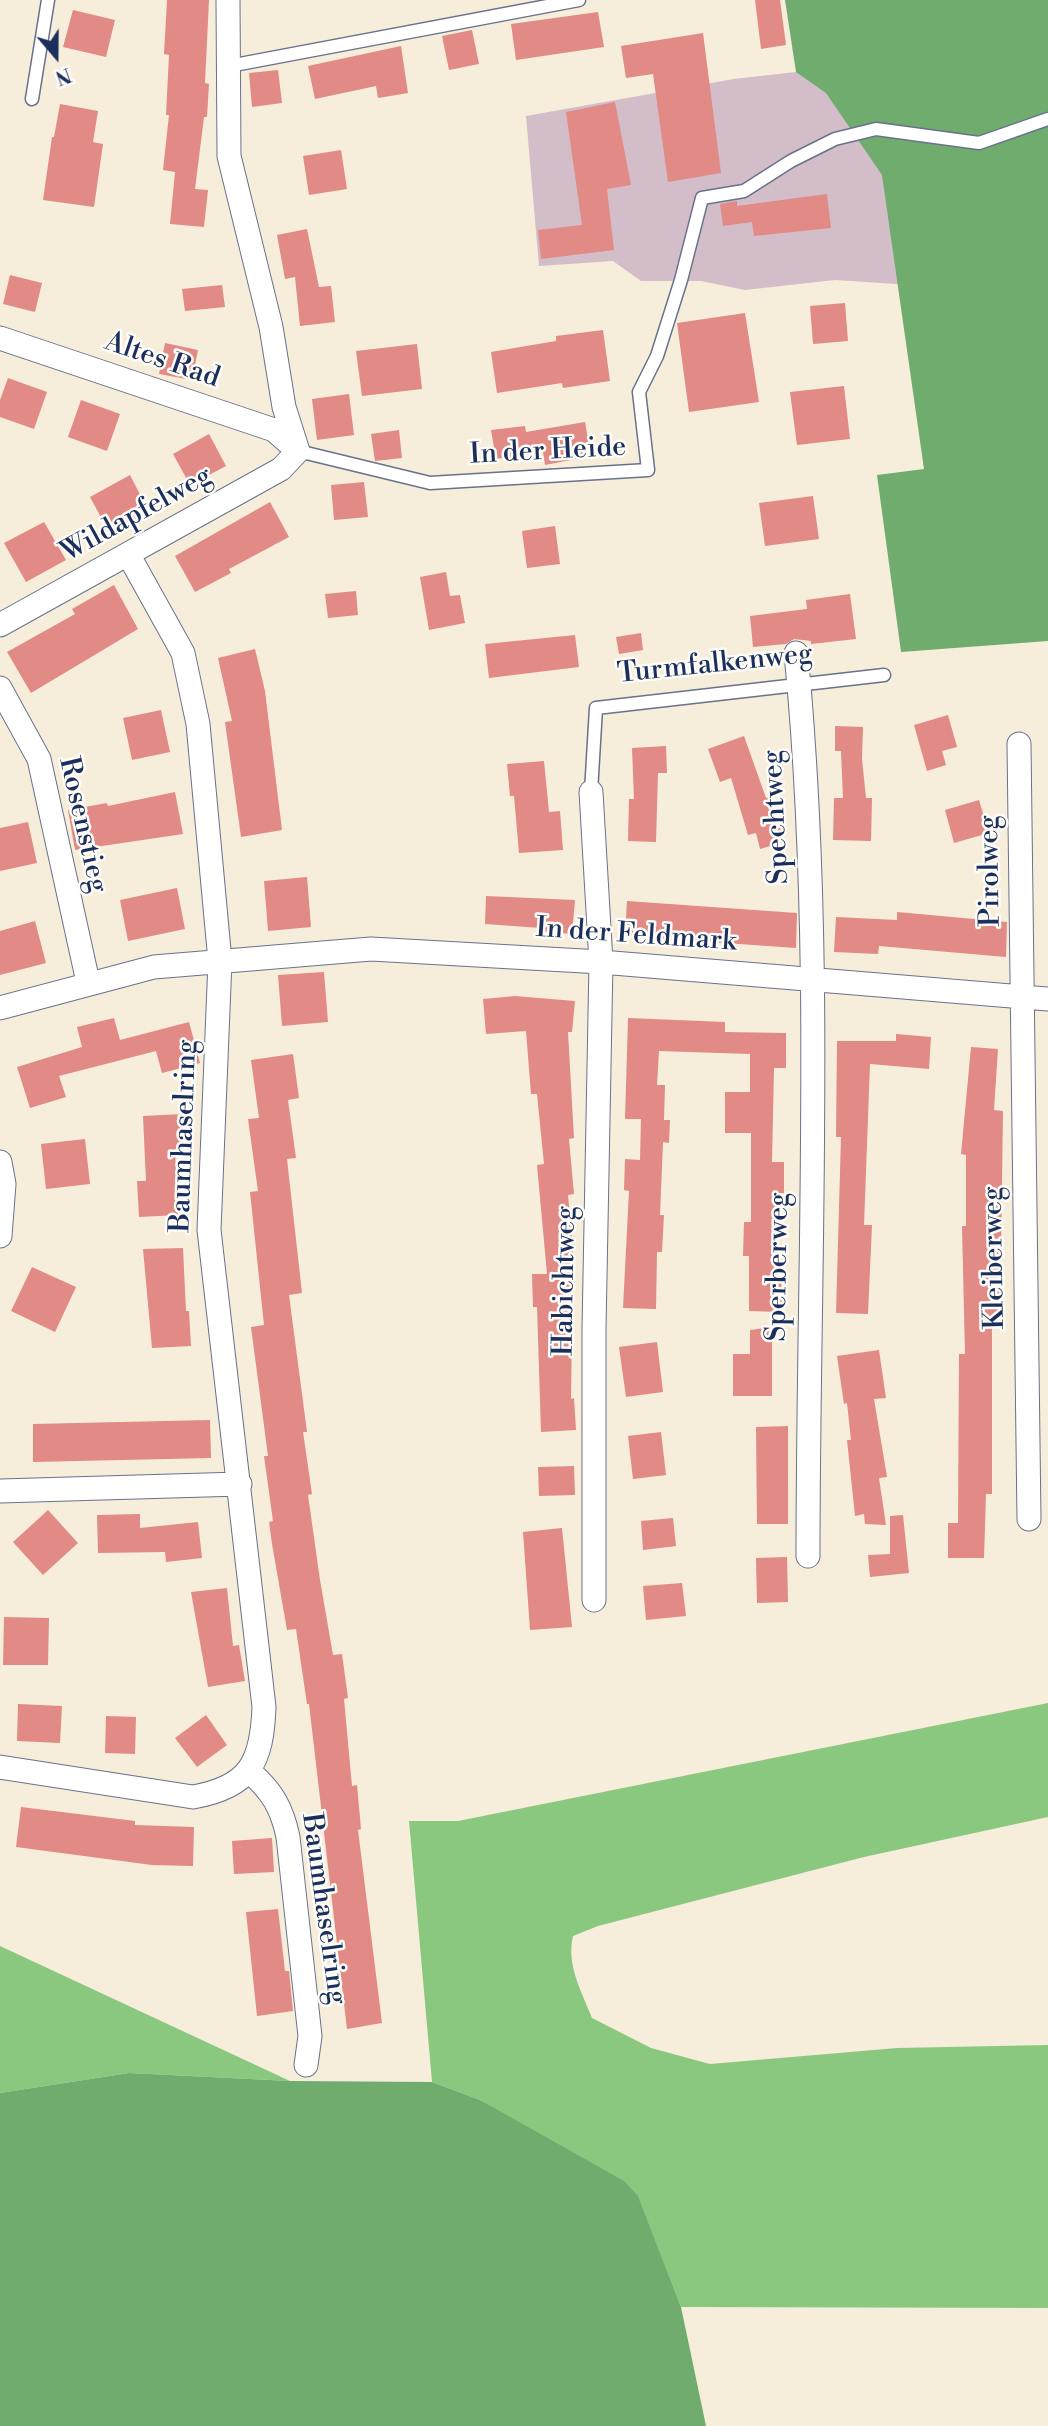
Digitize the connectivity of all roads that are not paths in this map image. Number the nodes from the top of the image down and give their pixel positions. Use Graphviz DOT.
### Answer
graph roads {
  1 [pos="48,0"];
  2 [pos="228,0"];
  3 [pos="579,0"];
  4 [pos="229,66"];
  5 [pos="32,99"];
  6 [pos="1048,119"];
  7 [pos="0,338"];
  8 [pos="299,451"];
  9 [pos="128,554"];
  10 [pos="2,619"];
  11 [pos="796,653"];
  12 [pos="884,675"];
  13 [pos="799,685"];
  14 [pos="0,688"];
  15 [pos="1019,744"];
  16 [pos="591,792"];
  17 [pos="220,961"];
  18 [pos="601,962"];
  19 [pos="813,979"];
  20 [pos="88,982"];
  21 [pos="1022,998"];
  22 [pos="1048,999"];
  23 [pos="0,1008"];
  24 [pos="0,1162"];
  25 [pos="0,1236"];
  26 [pos="240,1484"];
  27 [pos="0,1491"];
  28 [pos="1029,1518"];
  29 [pos="808,1556"];
  30 [pos="594,1600"];
  31 [pos="0,1768"];
  32 [pos="250,1772"];
  33 [pos="306,2065"];
  1 -- 5 [label="lane"];
  2 -- 4 [label="street"];
  3 -- 4 [label="lane"];
  4 -- 8 [label="street"];
  6 -- 8 [label="lane, In der Heide"];
  7 -- 8 [label="street, Altes Rad"];
  8 -- 9 [label="street, Wildapfelweg"];
  9 -- 10 [label="street, Wildapfelweg"];
  9 -- 17 [label="street, Baumhaselring"];
  11 -- 13 [label="street, Spechtweg"];
  12 -- 13 [label="lane, Turmfalkenweg"];
  13 -- 16 [label="lane, Turmfalkenweg"];
  13 -- 19 [label="street, Spechtweg"];
  14 -- 20 [label="street, Rosenstieg"];
  15 -- 21 [label="street, Pirolweg"];
  16 -- 18 [label="street, Turmfalkenweg"];
  17 -- 18 [label="street, In der Feldmark"];
  17 -- 20 [label="street, In der Feldmark"];
  17 -- 26 [label="street, Baumhaselring"];
  18 -- 19 [label="street, In der Feldmark"];
  18 -- 30 [label="street, Habichtweg"];
  19 -- 21 [label="street, In der Feldmark"];
  19 -- 29 [label="street, Sperberweg"];
  20 -- 23 [label="street, In der Feldmark"];
  21 -- 22 [label="street, In der Feldmark"];
  21 -- 28 [label="street, Kleiberweg"];
  24 -- 25 [label="street"];
  26 -- 27 [label="street"];
  26 -- 32 [label="street, Baumhaselring"];
  31 -- 32 [label="street"];
  32 -- 33 [label="street, Baumhaselring"];
}
